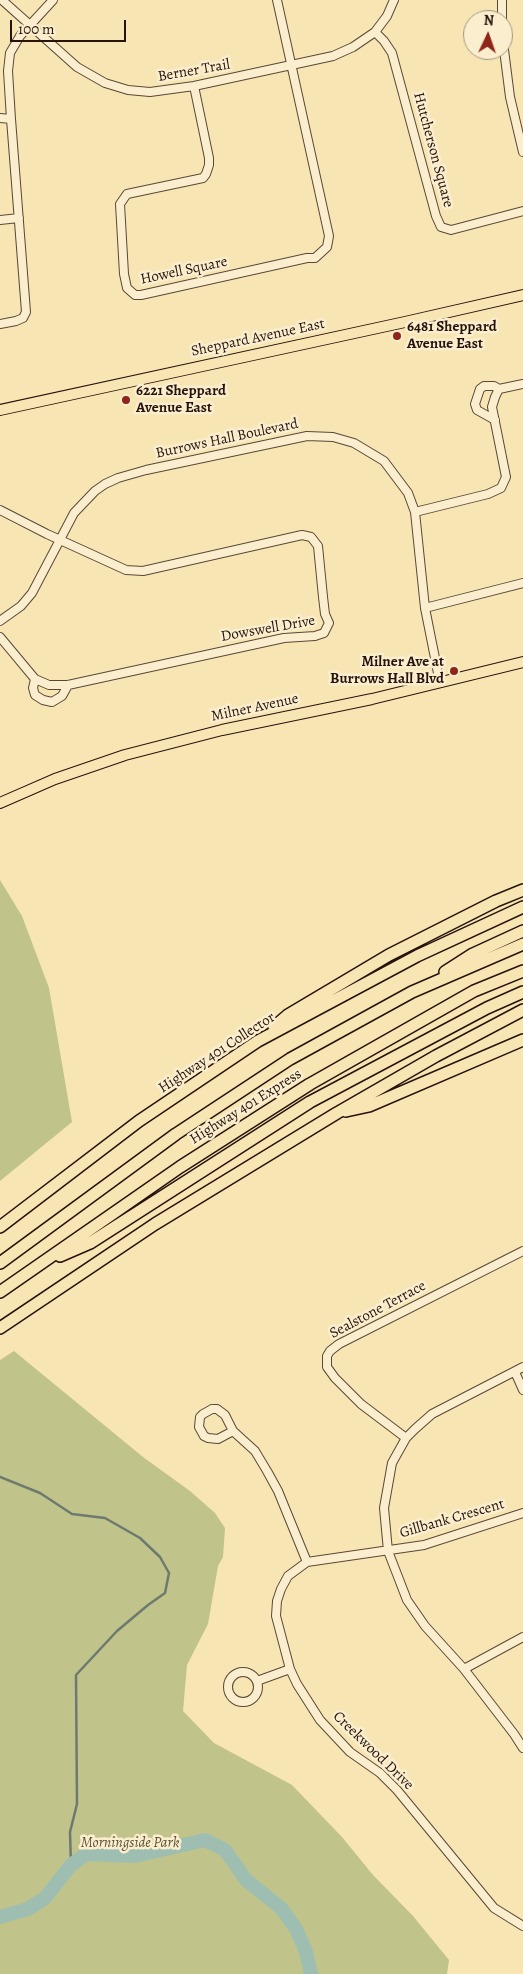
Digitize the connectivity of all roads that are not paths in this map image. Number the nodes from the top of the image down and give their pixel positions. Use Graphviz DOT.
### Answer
graph roads {
  1 [pos="2,0"];
  2 [pos="53,0"];
  3 [pos="277,0"];
  4 [pos="394,0"];
  5 [pos="28,25"];
  6 [pos="375,32"];
  7 [pos="505,60"];
  8 [pos="292,66"];
  9 [pos="194,86"];
  10 [pos="0,118"];
  11 [pos="11,119"];
  12 [pos="523,152"];
  13 [pos="523,211"];
  14 [pos="19,218"];
  15 [pos="0,220"];
  16 [pos="523,295"];
  17 [pos="0,324"];
  18 [pos="523,384"];
  19 [pos="499,389"];
  20 [pos="0,410"];
  21 [pos="495,420"];
  22 [pos="0,510"];
  23 [pos="415,512"];
  24 [pos="60,540"];
  25 [pos="523,583"];
  26 [pos="425,608"];
  27 [pos="0,621"];
  28 [pos="0,637"];
  29 [pos="523,662"];
  30 [pos="35,679"];
  31 [pos="440,683"];
  32 [pos="68,685"];
  33 [pos="0,803"];
  34 [pos="523,882"];
  35 [pos="523,890"];
  36 [pos="496,901"];
  37 [pos="523,907"];
  38 [pos="523,930"];
  39 [pos="523,944"];
  40 [pos="523,971"];
  41 [pos="412,992"];
  42 [pos="523,992"];
  43 [pos="523,1010"];
  44 [pos="523,1040"];
  45 [pos="258,1041"];
  46 [pos="337,1113"];
  47 [pos="0,1227"];
  48 [pos="523,1251"];
  49 [pos="0,1263"];
  50 [pos="40,1264"];
  51 [pos="0,1292"];
  52 [pos="0,1328"];
  53 [pos="523,1367"];
  54 [pos="515,1372"];
  55 [pos="523,1390"];
  56 [pos="234,1431"];
  57 [pos="406,1438"];
  58 [pos="523,1513"];
  59 [pos="388,1550"];
  60 [pos="307,1562"];
  61 [pos="523,1637"];
  62 [pos="290,1669"];
  63 [pos="464,1669"];
  64 [pos="257,1681"];
  65 [pos="523,1748"];
  66 [pos="523,1926"];
  1 -- 5 [label="street, Berner Trail"];
  2 -- 5 [label="street"];
  3 -- 8 [label="street"];
  4 -- 6 [label="street, Berner Trail"];
  5 -- 9 [label="street, Berner Trail"];
  5 -- 11 [label="street"];
  6 -- 8 [label="street, Berner Trail"];
  6 -- 13 [label="street, Hutcherson Square"];
  7 -- 12 [label="street"];
  8 -- 9 [label="street, Berner Trail"];
  8 -- 9 [label="street, Howell Square"];
  10 -- 11 [label="street"];
  11 -- 14 [label="street"];
  14 -- 15 [label="street"];
  14 -- 17 [label="street"];
  16 -- 20 [label="main road, Sheppard Avenue East"];
  18 -- 19 [label="street"];
  19 -- 21 [label="street"];
  19 -- 21 [label="street"];
  21 -- 23 [label="street"];
  22 -- 24 [label="street"];
  23 -- 24 [label="street, Burrows Hall Boulevard"];
  23 -- 26 [label="street, Burrows Hall Boulevard"];
  24 -- 27 [label="street, Burrows Hall Boulevard"];
  24 -- 32 [label="street, Dowswell Drive"];
  25 -- 26 [label="street"];
  26 -- 31 [label="street, Burrows Hall Boulevard"];
  28 -- 30 [label="street"];
  29 -- 31 [label="main road, Milner Avenue"];
  30 -- 32 [label="street, Dowswell Drive"];
  30 -- 32 [label="street"];
  31 -- 33 [label="main road, Milner Avenue"];
  34 -- 36 [label="highway"];
  35 -- 36 [label="highway"];
  36 -- 45 [label="highway"];
  37 -- 45 [label="highway, Highway 401 Collector"];
  38 -- 41 [label="highway"];
  39 -- 41 [label="highway, Highway 401 Express"];
  40 -- 50 [label="highway, Highway 401 Express"];
  41 -- 49 [label="highway, Highway 401 Express"];
  42 -- 50 [label="highway"];
  43 -- 46 [label="highway"];
  44 -- 46 [label="highway"];
  45 -- 47 [label="highway, Highway 401 Collector"];
  46 -- 52 [label="highway"];
  48 -- 57 [label="street, Sealstone Terrace"];
  50 -- 51 [label="highway, Highway 401 Express"];
  53 -- 54 [label="street"];
  54 -- 55 [label="street"];
  54 -- 57 [label="street"];
  56 -- 56 [label="street"];
  56 -- 60 [label="street"];
  57 -- 59 [label="street"];
  58 -- 59 [label="street, Gillbank Crescent"];
  59 -- 60 [label="street, Creekwood Drive"];
  59 -- 63 [label="street"];
  60 -- 62 [label="street, Creekwood Drive"];
  61 -- 63 [label="street"];
  62 -- 64 [label="street"];
  62 -- 66 [label="street, Creekwood Drive"];
  63 -- 65 [label="street"];
  64 -- 64 [label="street"];
}
